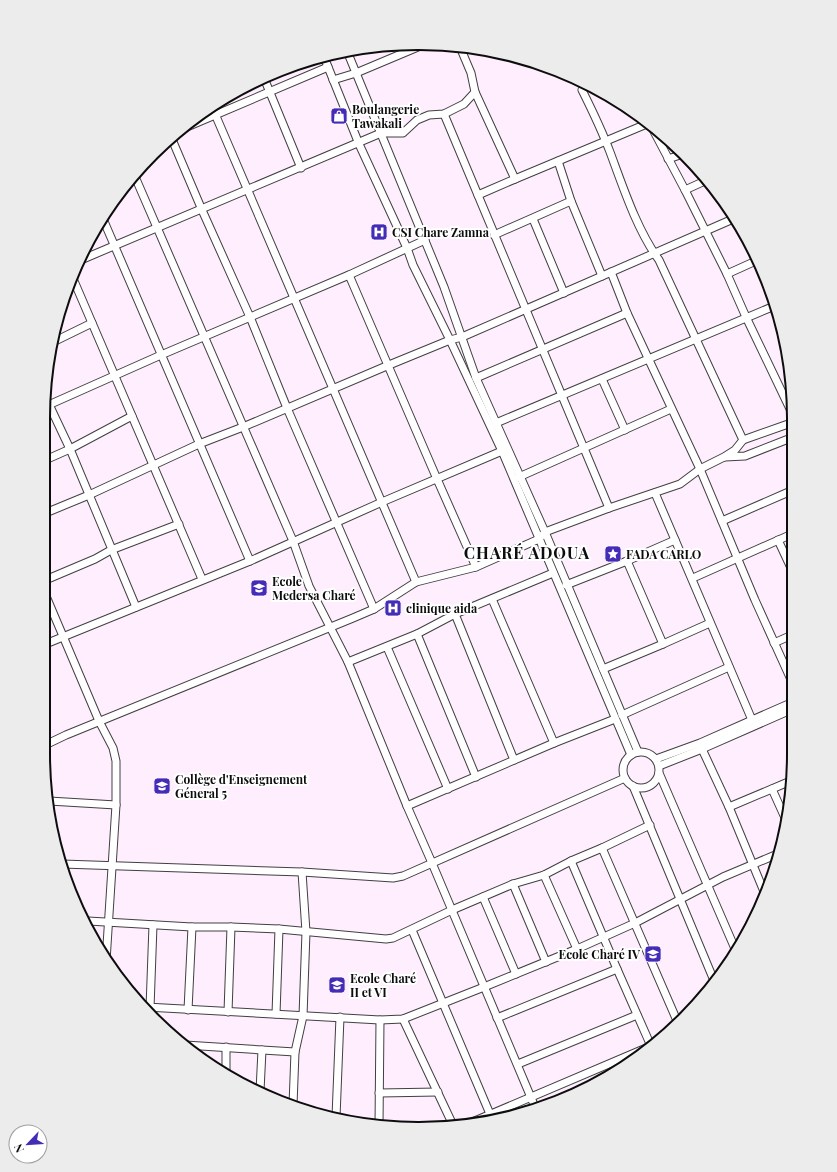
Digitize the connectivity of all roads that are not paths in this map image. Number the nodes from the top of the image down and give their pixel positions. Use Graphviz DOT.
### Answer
graph roads {
  1 [pos="409,50"];
  2 [pos="462,53"];
  3 [pos="349,57"];
  4 [pos="326,62"];
  5 [pos="328,67"];
  6 [pos="356,73"];
  7 [pos="334,80"];
  8 [pos="266,83"];
  9 [pos="582,90"];
  10 [pos="269,91"];
  11 [pos="475,92"];
  12 [pos="215,114"];
  13 [pos="444,114"];
  14 [pos="204,119"];
  15 [pos="643,126"];
  16 [pos="382,133"];
  17 [pos="657,137"];
  18 [pos="606,142"];
  19 [pos="173,144"];
  20 [pos="359,144"];
  21 [pos="677,156"];
  22 [pos="668,159"];
  23 [pos="558,160"];
  24 [pos="301,168"];
  25 [pos="515,179"];
  26 [pos="137,181"];
  27 [pos="701,183"];
  28 [pos="248,190"];
  29 [pos="685,190"];
  30 [pos="478,195"];
  31 [pos="571,201"];
  32 [pos="202,210"];
  33 [pos="533,219"];
  34 [pos="729,220"];
  35 [pos="105,224"];
  36 [pos="157,228"];
  37 [pos="705,230"];
  38 [pos="494,235"];
  39 [pos="425,240"];
  40 [pos="115,246"];
  41 [pos="407,248"];
  42 [pos="654,253"];
  43 [pos="87,258"];
  44 [pos="752,263"];
  45 [pos="611,272"];
  46 [pos="727,274"];
  47 [pos="349,275"];
  48 [pos="602,276"];
  49 [pos="75,284"];
  50 [pos="564,293"];
  51 [pos="295,298"];
  52 [pos="769,308"];
  53 [pos="526,309"];
  54 [pos="627,313"];
  55 [pos="250,317"];
  56 [pos="746,317"];
  57 [pos="92,323"];
  58 [pos="205,337"];
  59 [pos="462,337"];
  60 [pos="696,338"];
  61 [pos="59,339"];
  62 [pos="450,340"];
  63 [pos="544,350"];
  64 [pos="161,355"];
  65 [pos="649,358"];
  66 [pos="389,365"];
  67 [pos="115,376"];
  68 [pos="476,378"];
  69 [pos="602,379"];
  70 [pos="333,389"];
  71 [pos="563,396"];
  72 [pos="786,401"];
  73 [pos="51,404"];
  74 [pos="287,408"];
  75 [pos="672,409"];
  76 [pos="50,414"];
  77 [pos="132,416"];
  78 [pos="496,423"];
  79 [pos="787,424"];
  80 [pos="243,427"];
  81 [pos="625,430"];
  82 [pos="743,440"];
  83 [pos="787,440"];
  84 [pos="199,444"];
  85 [pos="70,449"];
  86 [pos="584,449"];
  87 [pos="502,451"];
  88 [pos="724,457"];
  89 [pos="50,458"];
  90 [pos="153,465"];
  91 [pos="700,469"];
  92 [pos="519,477"];
  93 [pos="437,479"];
  94 [pos="655,493"];
  95 [pos="787,493"];
  96 [pos="89,495"];
  97 [pos="382,502"];
  98 [pos="609,508"];
  99 [pos="50,511"];
  100 [pos="722,521"];
  101 [pos="337,523"];
  102 [pos="179,524"];
  103 [pos="545,532"];
  104 [pos="787,536"];
  105 [pos="539,539"];
  106 [pos="675,540"];
  107 [pos="778,540"];
  108 [pos="293,541"];
  109 [pos="111,550"];
  110 [pos="738,558"];
  111 [pos="787,559"];
  112 [pos="250,560"];
  113 [pos="626,561"];
  114 [pos="476,566"];
  115 [pos="553,573"];
  116 [pos="50,578"];
  117 [pos="693,578"];
  118 [pos="202,579"];
  119 [pos="416,582"];
  120 [pos="566,585"];
  121 [pos="492,599"];
  122 [pos="50,605"];
  123 [pos="136,607"];
  124 [pos="374,609"];
  125 [pos="455,614"];
  126 [pos="710,623"];
  127 [pos="330,627"];
  128 [pos="417,634"];
  129 [pos="63,636"];
  130 [pos="787,638"];
  131 [pos="50,642"];
  132 [pos="663,644"];
  133 [pos="774,644"];
  134 [pos="387,647"];
  135 [pos="348,662"];
  136 [pos="729,667"];
  137 [pos="603,669"];
  138 [pos="787,671"];
  139 [pos="787,705"];
  140 [pos="787,712"];
  141 [pos="619,717"];
  142 [pos="752,720"];
  143 [pos="99,722"];
  144 [pos="50,743"];
  145 [pos="554,743"];
  146 [pos="702,749"];
  147 [pos="635,753"];
  148 [pos="514,760"];
  149 [pos="658,766"];
  150 [pos="476,777"];
  151 [pos="625,778"];
  152 [pos="786,783"];
  153 [pos="634,786"];
  154 [pos="448,789"];
  155 [pos="772,789"];
  156 [pos="53,801"];
  157 [pos="116,804"];
  158 [pos="407,806"];
  159 [pos="729,807"];
  160 [pos="782,812"];
  161 [pos="650,825"];
  162 [pos="602,848"];
  163 [pos="772,857"];
  164 [pos="571,860"];
  165 [pos="432,863"];
  166 [pos="68,864"];
  167 [pos="111,865"];
  168 [pos="753,865"];
  169 [pos="302,872"];
  170 [pos="544,875"];
  171 [pos="513,884"];
  172 [pos="708,885"];
  173 [pos="762,887"];
  174 [pos="483,897"];
  175 [pos="681,900"];
  176 [pos="452,910"];
  177 [pos="91,921"];
  178 [pos="108,922"];
  179 [pos="153,924"];
  180 [pos="635,924"];
  181 [pos="231,926"];
  182 [pos="192,927"];
  183 [pos="278,929"];
  184 [pos="412,930"];
  185 [pos="306,932"];
  186 [pos="604,937"];
  187 [pos="734,945"];
  188 [pos="577,949"];
  189 [pos="107,950"];
  190 [pos="546,962"];
  191 [pos="617,969"];
  192 [pos="516,974"];
  193 [pos="712,976"];
  194 [pos="484,988"];
  195 [pos="148,1004"];
  196 [pos="444,1004"];
  197 [pos="152,1007"];
  198 [pos="188,1010"];
  199 [pos="228,1012"];
  200 [pos="276,1014"];
  201 [pos="637,1015"];
  202 [pos="303,1016"];
  203 [pos="340,1017"];
  204 [pos="676,1017"];
  205 [pos="497,1018"];
  206 [pos="403,1019"];
  207 [pos="380,1020"];
  208 [pos="649,1041"];
  209 [pos="226,1047"];
  210 [pos="196,1048"];
  211 [pos="262,1050"];
  212 [pos="295,1052"];
  213 [pos="631,1054"];
  214 [pos="518,1064"];
  215 [pos="226,1068"];
  216 [pos="260,1086"];
  217 [pos="379,1092"];
  218 [pos="438,1092"];
  219 [pos="531,1096"];
  220 [pos="293,1100"];
  221 [pos="534,1103"];
  222 [pos="336,1112"];
  223 [pos="490,1114"];
  224 [pos="486,1116"];
  225 [pos="379,1120"];
  226 [pos="451,1120"];
  1 -- 6 [label="street"];
  2 -- 11 [label="street"];
  3 -- 6 [label="street"];
  4 -- 5 [label="street"];
  5 -- 7 [label="street"];
  5 -- 10 [label="street"];
  6 -- 7 [label="street"];
  6 -- 16 [label="street"];
  7 -- 20 [label="street"];
  8 -- 10 [label="street"];
  9 -- 18 [label="street"];
  10 -- 12 [label="street"];
  10 -- 24 [label="street"];
  11 -- 13 [label="street"];
  11 -- 25 [label="street"];
  12 -- 14 [label="street"];
  12 -- 28 [label="street"];
  13 -- 16 [label="street"];
  13 -- 30 [label="street"];
  15 -- 18 [label="street"];
  16 -- 20 [label="street"];
  16 -- 39 [label="street"];
  17 -- 22 [label="street"];
  18 -- 23 [label="street"];
  18 -- 42 [label="street"];
  19 -- 32 [label="street"];
  20 -- 24 [label="street"];
  20 -- 41 [label="street"];
  21 -- 22 [label="street"];
  22 -- 29 [label="street"];
  23 -- 25 [label="street"];
  23 -- 31 [label="street"];
  24 -- 28 [label="street"];
  25 -- 30 [label="street"];
  26 -- 36 [label="street"];
  27 -- 29 [label="street"];
  28 -- 32 [label="street"];
  28 -- 51 [label="street"];
  29 -- 37 [label="street"];
  30 -- 38 [label="street"];
  31 -- 33 [label="street"];
  31 -- 48 [label="street"];
  32 -- 36 [label="street"];
  32 -- 55 [label="street"];
  33 -- 38 [label="street"];
  33 -- 50 [label="street"];
  34 -- 37 [label="street"];
  35 -- 40 [label="street"];
  36 -- 40 [label="street"];
  36 -- 58 [label="street"];
  37 -- 42 [label="street"];
  37 -- 46 [label="street"];
  38 -- 53 [label="street"];
  39 -- 41 [label="street"];
  39 -- 59 [label="street"];
  40 -- 43 [label="street"];
  40 -- 64 [label="street"];
  41 -- 47 [label="street"];
  41 -- 62 [label="street"];
  42 -- 45 [label="street"];
  42 -- 60 [label="street"];
  44 -- 46 [label="street"];
  45 -- 48 [label="street"];
  45 -- 54 [label="street"];
  46 -- 56 [label="street"];
  47 -- 51 [label="street"];
  47 -- 66 [label="street"];
  48 -- 50 [label="street"];
  49 -- 57 [label="street"];
  50 -- 53 [label="street"];
  51 -- 55 [label="street"];
  51 -- 70 [label="street"];
  52 -- 56 [label="street"];
  53 -- 59 [label="street"];
  53 -- 63 [label="street"];
  54 -- 63 [label="street"];
  54 -- 65 [label="street"];
  55 -- 58 [label="street"];
  55 -- 74 [label="street"];
  56 -- 60 [label="street"];
  56 -- 72 [label="street"];
  57 -- 61 [label="street"];
  57 -- 67 [label="street"];
  58 -- 64 [label="street"];
  58 -- 80 [label="street"];
  59 -- 62 [label="street"];
  59 -- 68 [label="street"];
  60 -- 65 [label="street"];
  60 -- 82 [label="street"];
  62 -- 66 [label="street"];
  62 -- 87 [label="street"];
  63 -- 68 [label="street"];
  63 -- 71 [label="street"];
  64 -- 67 [label="street"];
  64 -- 84 [label="street"];
  65 -- 69 [label="street"];
  65 -- 75 [label="street"];
  66 -- 70 [label="street"];
  66 -- 93 [label="street"];
  67 -- 73 [label="street"];
  67 -- 77 [label="street"];
  68 -- 78 [label="street"];
  69 -- 71 [label="street"];
  69 -- 81 [label="street"];
  70 -- 74 [label="street"];
  70 -- 97 [label="street"];
  71 -- 78 [label="street"];
  71 -- 86 [label="street"];
  74 -- 80 [label="street"];
  74 -- 101 [label="street"];
  75 -- 81 [label="street"];
  75 -- 91 [label="street"];
  76 -- 85 [label="street"];
  77 -- 85 [label="street"];
  77 -- 90 [label="street"];
  78 -- 92 [label="street"];
  79 -- 82 [label="street"];
  80 -- 84 [label="street"];
  80 -- 108 [label="street"];
  81 -- 86 [label="street"];
  82 -- 88 [label="street"];
  83 -- 88 [label="street"];
  84 -- 90 [label="street"];
  84 -- 112 [label="street"];
  85 -- 89 [label="street"];
  85 -- 96 [label="street"];
  86 -- 92 [label="street"];
  86 -- 98 [label="street"];
  87 -- 93 [label="street"];
  87 -- 105 [label="street"];
  88 -- 91 [label="street"];
  90 -- 96 [label="street"];
  90 -- 102 [label="street"];
  91 -- 94 [label="street"];
  91 -- 100 [label="street"];
  92 -- 103 [label="street"];
  93 -- 97 [label="street"];
  93 -- 114 [label="street"];
  94 -- 98 [label="street"];
  94 -- 106 [label="street"];
  95 -- 100 [label="street"];
  96 -- 99 [label="street"];
  96 -- 109 [label="street"];
  97 -- 101 [label="street"];
  97 -- 119 [label="street"];
  98 -- 103 [label="street"];
  100 -- 110 [label="street"];
  101 -- 108 [label="street"];
  101 -- 124 [label="street"];
  102 -- 109 [label="street"];
  102 -- 118 [label="street"];
  103 -- 105 [label="street"];
  103 -- 120 [label="street"];
  104 -- 107 [label="street"];
  105 -- 114 [label="street"];
  105 -- 115 [label="street"];
  106 -- 113 [label="street"];
  106 -- 117 [label="street"];
  107 -- 110 [label="street"];
  107 -- 111 [label="street"];
  108 -- 112 [label="street"];
  108 -- 127 [label="street"];
  109 -- 116 [label="street"];
  109 -- 123 [label="street"];
  110 -- 117 [label="street"];
  110 -- 133 [label="street"];
  112 -- 118 [label="street"];
  113 -- 120 [label="street"];
  113 -- 132 [label="street"];
  114 -- 119 [label="street"];
  115 -- 121 [label="street"];
  115 -- 141 [label="street"];
  117 -- 126 [label="street"];
  118 -- 123 [label="street"];
  119 -- 124 [label="street"];
  120 -- 137 [label="street"];
  121 -- 125 [label="street"];
  121 -- 145 [label="street"];
  122 -- 129 [label="street"];
  123 -- 129 [label="street"];
  124 -- 127 [label="street"];
  125 -- 128 [label="street"];
  125 -- 148 [label="street"];
  126 -- 132 [label="street"];
  126 -- 136 [label="street"];
  127 -- 135 [label="street"];
  127 -- 143 [label="street"];
  128 -- 134 [label="street"];
  128 -- 150 [label="street"];
  129 -- 131 [label="street"];
  129 -- 143 [label="street"];
  130 -- 133 [label="street"];
  132 -- 137 [label="street"];
  133 -- 138 [label="street"];
  134 -- 135 [label="street"];
  134 -- 154 [label="street"];
  135 -- 158 [label="street"];
  136 -- 141 [label="street"];
  136 -- 142 [label="street"];
  137 -- 141 [label="street"];
  139 -- 142 [label="street"];
  140 -- 146 [label="street"];
  141 -- 145 [label="street"];
  141 -- 147 [label="street"];
  142 -- 149 [label="street"];
  143 -- 144 [label="street"];
  143 -- 157 [label="street"];
  145 -- 148 [label="street"];
  146 -- 149 [label="street"];
  146 -- 159 [label="street"];
  147 -- 149 [label="street"];
  147 -- 151 [label="street"];
  148 -- 150 [label="street"];
  149 -- 153 [label="street"];
  149 -- 172 [label="street"];
  150 -- 154 [label="street"];
  151 -- 153 [label="street"];
  151 -- 165 [label="street"];
  152 -- 155 [label="street"];
  153 -- 161 [label="street"];
  154 -- 158 [label="street"];
  155 -- 159 [label="street"];
  155 -- 160 [label="street"];
  156 -- 157 [label="street"];
  157 -- 167 [label="street"];
  158 -- 165 [label="street"];
  159 -- 168 [label="street"];
  161 -- 162 [label="street"];
  161 -- 175 [label="street"];
  162 -- 164 [label="street"];
  162 -- 180 [label="street"];
  163 -- 168 [label="street"];
  164 -- 170 [label="street"];
  164 -- 186 [label="street"];
  165 -- 169 [label="street"];
  165 -- 176 [label="street"];
  166 -- 167 [label="street"];
  167 -- 169 [label="street"];
  167 -- 178 [label="street"];
  168 -- 172 [label="street"];
  168 -- 173 [label="street"];
  169 -- 185 [label="street"];
  170 -- 171 [label="street"];
  170 -- 188 [label="street"];
  171 -- 174 [label="street"];
  171 -- 190 [label="street"];
  172 -- 175 [label="street"];
  172 -- 187 [label="street"];
  174 -- 176 [label="street"];
  174 -- 192 [label="street"];
  175 -- 180 [label="street"];
  175 -- 193 [label="street"];
  176 -- 184 [label="street"];
  176 -- 194 [label="street"];
  177 -- 178 [label="street"];
  178 -- 179 [label="street"];
  178 -- 189 [label="street"];
  179 -- 182 [label="street"];
  179 -- 195 [label="street"];
  180 -- 186 [label="street"];
  180 -- 204 [label="street"];
  181 -- 182 [label="street"];
  181 -- 183 [label="street"];
  181 -- 199 [label="street"];
  182 -- 198 [label="street"];
  183 -- 185 [label="street"];
  183 -- 200 [label="street"];
  184 -- 185 [label="street"];
  184 -- 196 [label="street"];
  185 -- 202 [label="street"];
  186 -- 188 [label="street"];
  186 -- 191 [label="street"];
  188 -- 190 [label="street"];
  190 -- 192 [label="street"];
  191 -- 201 [label="street"];
  191 -- 205 [label="street"];
  192 -- 194 [label="street"];
  194 -- 196 [label="street"];
  194 -- 205 [label="street"];
  196 -- 206 [label="street"];
  196 -- 223 [label="street"];
  197 -- 198 [label="street"];
  198 -- 199 [label="street"];
  199 -- 200 [label="street"];
  200 -- 202 [label="street"];
  201 -- 208 [label="street"];
  201 -- 214 [label="street"];
  202 -- 203 [label="street"];
  202 -- 212 [label="street"];
  203 -- 207 [label="street"];
  203 -- 222 [label="street"];
  205 -- 214 [label="street"];
  206 -- 207 [label="street"];
  206 -- 218 [label="street"];
  207 -- 217 [label="street"];
  209 -- 210 [label="street"];
  209 -- 211 [label="street"];
  209 -- 215 [label="street"];
  211 -- 212 [label="street"];
  211 -- 216 [label="street"];
  212 -- 220 [label="street"];
  213 -- 219 [label="street"];
  214 -- 219 [label="street"];
  217 -- 218 [label="street"];
  217 -- 225 [label="street"];
  218 -- 226 [label="street"];
  219 -- 221 [label="street"];
  219 -- 223 [label="street"];
  223 -- 224 [label="street"];
}
